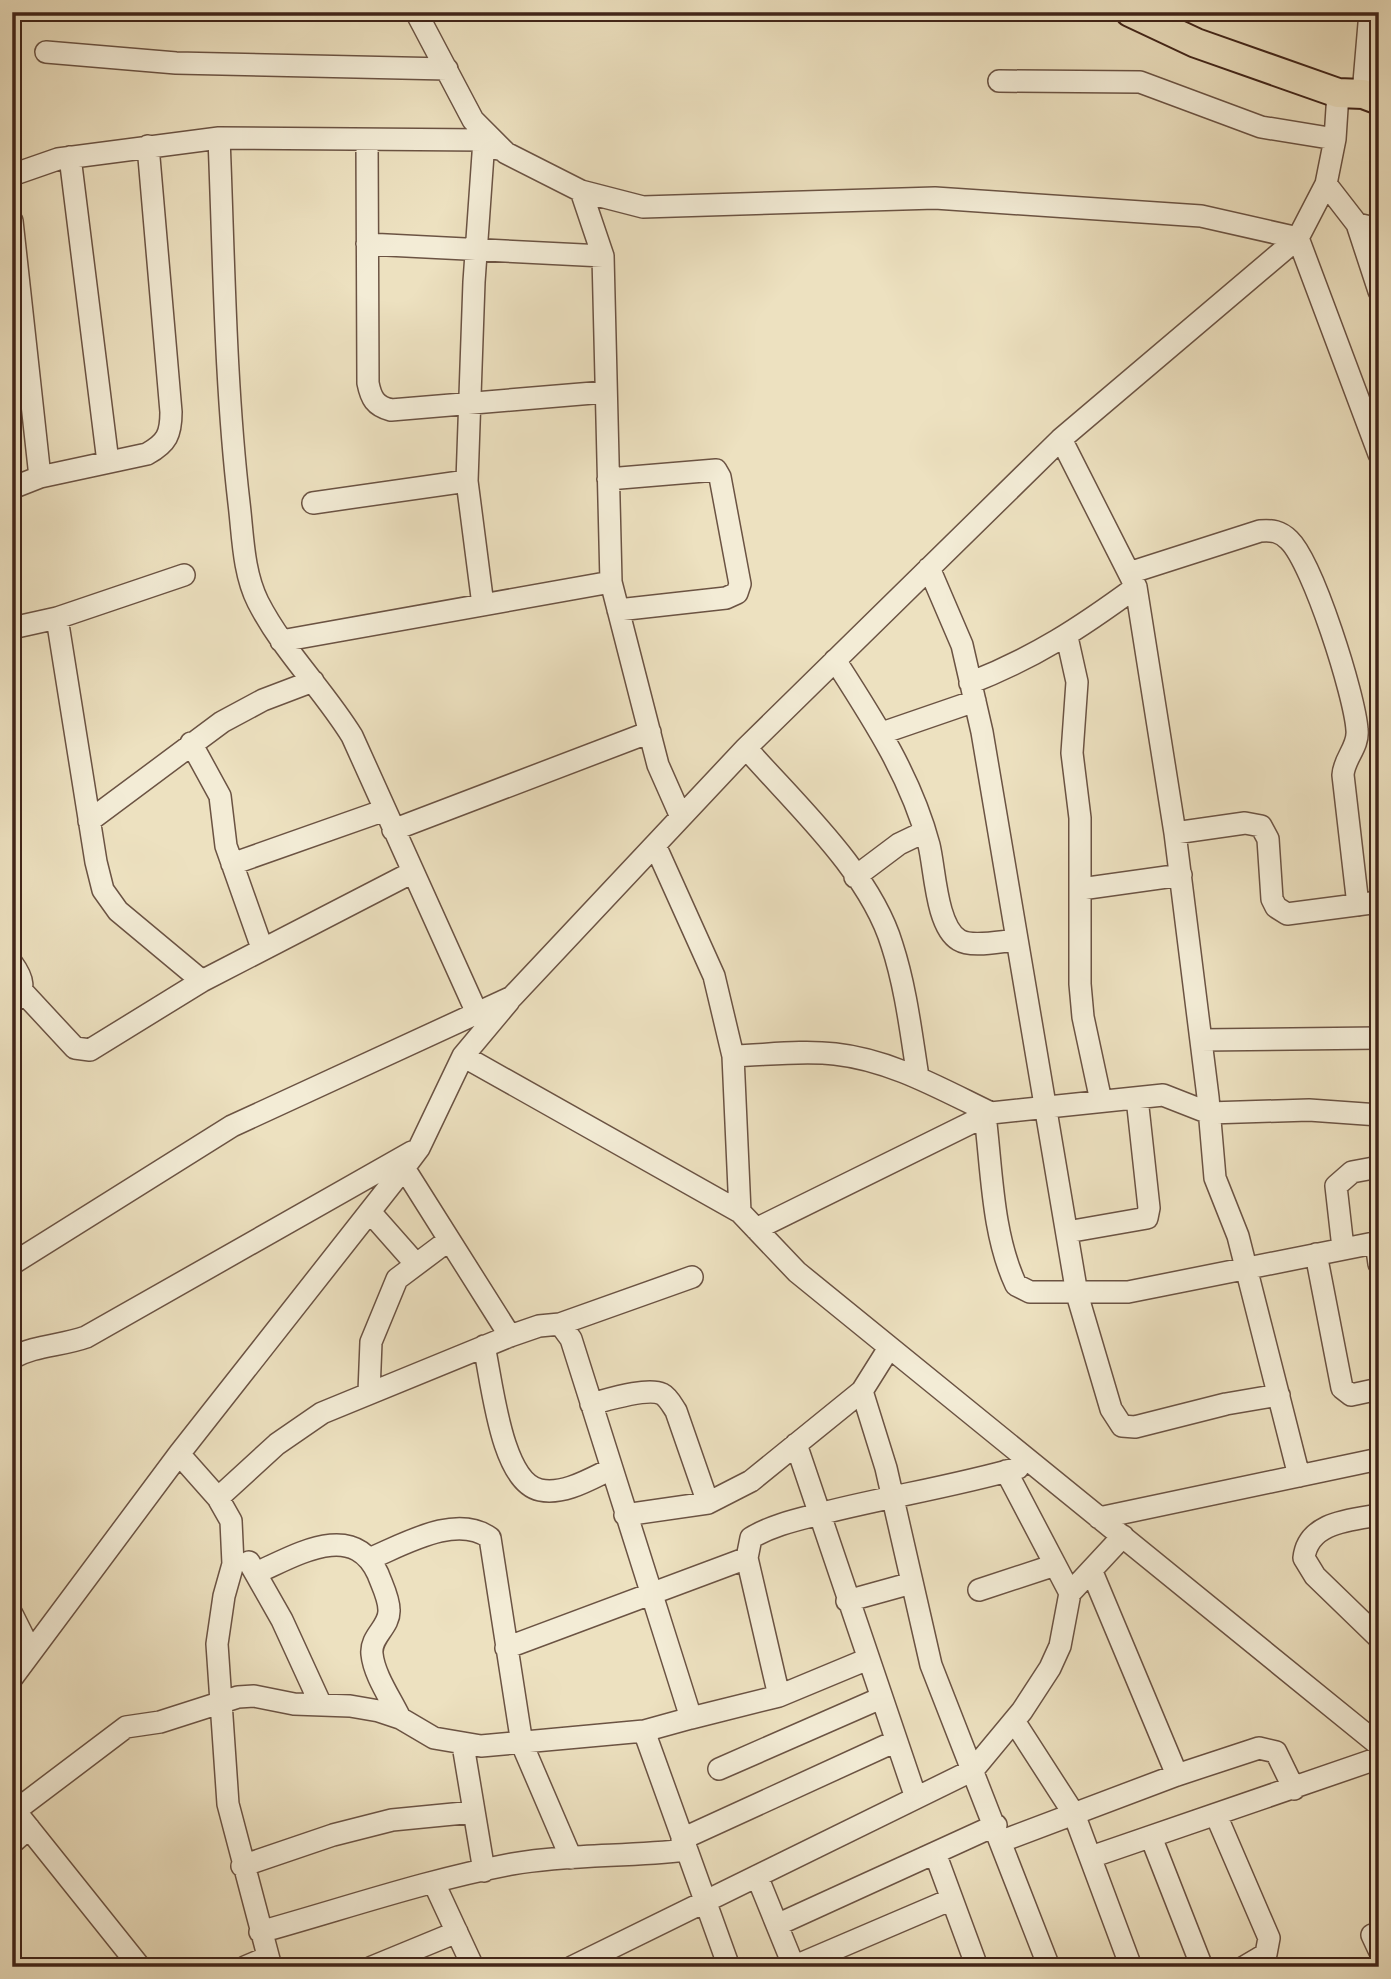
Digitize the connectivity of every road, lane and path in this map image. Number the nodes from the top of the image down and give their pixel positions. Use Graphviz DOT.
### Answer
graph roads {
  1 [pos="416,12"];
  2 [pos="1130,12"];
  3 [pos="1370,12"];
  4 [pos="46,52"];
  5 [pos="447,69"];
  6 [pos="999,81"];
  7 [pos="1360,96"];
  8 [pos="219,138"];
  9 [pos="1335,139"];
  10 [pos="367,140"];
  11 [pos="484,141"];
  12 [pos="148,146"];
  13 [pos="506,153"];
  14 [pos="70,157"];
  15 [pos="12,175"];
  16 [pos="1326,184"];
  17 [pos="581,191"];
  18 [pos="12,221"];
  19 [pos="1357,224"];
  20 [pos="1379,229"];
  21 [pos="1298,238"];
  22 [pos="367,244"];
  23 [pos="476,250"];
  24 [pos="603,256"];
  25 [pos="1379,291"];
  26 [pos="17,305"];
  27 [pos="605,392"];
  28 [pos="470,404"];
  29 [pos="1061,439"];
  30 [pos="1379,454"];
  31 [pos="108,462"];
  32 [pos="40,477"];
  33 [pos="608,479"];
  34 [pos="467,481"];
  35 [pos="12,488"];
  36 [pos="313,503"];
  37 [pos="929,568"];
  38 [pos="184,575"];
  39 [pos="1133,580"];
  40 [pos="611,582"];
  41 [pos="483,605"];
  42 [pos="618,610"];
  43 [pos="57,618"];
  44 [pos="12,628"];
  45 [pos="1067,637"];
  46 [pos="281,641"];
  47 [pos="835,660"];
  48 [pos="313,681"];
  49 [pos="973,692"];
  50 [pos="649,733"];
  51 [pos="882,733"];
  52 [pos="191,743"];
  53 [pos="746,748"];
  54 [pos="385,810"];
  55 [pos="681,817"];
  56 [pos="89,821"];
  57 [pos="393,830"];
  58 [pos="925,832"];
  59 [pos="1175,833"];
  60 [pos="655,845"];
  61 [pos="232,864"];
  62 [pos="411,873"];
  63 [pos="1181,875"];
  64 [pos="855,877"];
  65 [pos="1081,889"];
  66 [pos="1369,904"];
  67 [pos="1017,940"];
  68 [pos="262,948"];
  69 [pos="12,963"];
  70 [pos="202,981"];
  71 [pos="17,997"];
  72 [pos="512,997"];
  73 [pos="477,1013"];
  74 [pos="1379,1038"];
  75 [pos="1201,1041"];
  76 [pos="463,1056"];
  77 [pos="733,1056"];
  78 [pos="918,1077"];
  79 [pos="1137,1098"];
  80 [pos="1101,1101"];
  81 [pos="1048,1107"];
  82 [pos="1209,1112"];
  83 [pos="988,1114"];
  84 [pos="1379,1115"];
  85 [pos="419,1148"];
  86 [pos="1379,1167"];
  87 [pos="404,1168"];
  88 [pos="370,1212"];
  89 [pos="740,1212"];
  90 [pos="757,1229"];
  91 [pos="1067,1232"];
  92 [pos="449,1240"];
  93 [pos="1377,1242"];
  94 [pos="1343,1248"];
  95 [pos="1316,1254"];
  96 [pos="15,1257"];
  97 [pos="415,1263"];
  98 [pos="1379,1264"];
  99 [pos="1246,1267"];
  100 [pos="692,1276"];
  101 [pos="1077,1294"];
  102 [pos="560,1324"];
  103 [pos="510,1336"];
  104 [pos="484,1346"];
  105 [pos="889,1348"];
  106 [pos="12,1358"];
  107 [pos="1379,1389"];
  108 [pos="862,1391"];
  109 [pos="369,1392"];
  110 [pos="1279,1395"];
  111 [pos="591,1404"];
  112 [pos="796,1444"];
  113 [pos="179,1454"];
  114 [pos="1023,1457"];
  115 [pos="1379,1459"];
  116 [pos="611,1469"];
  117 [pos="1006,1471"];
  118 [pos="1299,1476"];
  119 [pos="893,1496"];
  120 [pos="218,1498"];
  121 [pos="708,1503"];
  122 [pos="822,1514"];
  123 [pos="625,1515"];
  124 [pos="1379,1515"];
  125 [pos="1099,1518"];
  126 [pos="1123,1536"];
  127 [pos="234,1540"];
  128 [pos="747,1558"];
  129 [pos="369,1559"];
  130 [pos="1055,1565"];
  131 [pos="1092,1572"];
  132 [pos="256,1573"];
  133 [pos="912,1583"];
  134 [pos="979,1590"];
  135 [pos="1070,1593"];
  136 [pos="651,1594"];
  137 [pos="847,1601"];
  138 [pos="12,1614"];
  139 [pos="1379,1638"];
  140 [pos="506,1648"];
  141 [pos="31,1652"];
  142 [pos="868,1659"];
  143 [pos="12,1678"];
  144 [pos="779,1696"];
  145 [pos="881,1698"];
  146 [pos="222,1701"];
  147 [pos="321,1705"];
  148 [pos="400,1718"];
  149 [pos="691,1718"];
  150 [pos="1014,1721"];
  151 [pos="1370,1726"];
  152 [pos="644,1731"];
  153 [pos="896,1741"];
  154 [pos="522,1744"];
  155 [pos="463,1745"];
  156 [pos="1379,1745"];
  157 [pos="1379,1758"];
  158 [pos="719,1769"];
  159 [pos="973,1770"];
  160 [pos="1177,1775"];
  161 [pos="1294,1789"];
  162 [pos="916,1798"];
  163 [pos="14,1809"];
  164 [pos="474,1812"];
  165 [pos="1074,1814"];
  166 [pos="1216,1815"];
  167 [pos="29,1828"];
  168 [pos="999,1833"];
  169 [pos="1151,1837"];
  170 [pos="12,1843"];
  171 [pos="684,1844"];
  172 [pos="935,1853"];
  173 [pos="1091,1857"];
  174 [pos="571,1858"];
  175 [pos="242,1866"];
  176 [pos="484,1871"];
  177 [pos="757,1876"];
  178 [pos="434,1883"];
  179 [pos="952,1899"];
  180 [pos="705,1902"];
  181 [pos="779,1924"];
  182 [pos="260,1932"];
  183 [pos="457,1932"];
  184 [pos="269,1962"];
  185 [pos="140,1967"];
  186 [pos="245,1967"];
  187 [pos="372,1967"];
  188 [pos="473,1967"];
  189 [pos="572,1967"];
  190 [pos="729,1967"];
  191 [pos="793,1967"];
  192 [pos="977,1967"];
  193 [pos="1049,1967"];
  194 [pos="1131,1967"];
  195 [pos="1202,1967"];
  196 [pos="1244,1967"];
  1 -- 5 [label="street"];
  2 -- 7 [label="main road"];
  3 -- 7 [label="street"];
  4 -- 5 [label="street"];
  5 -- 13 [label="street"];
  6 -- 9 [label="street"];
  7 -- 9 [label="street"];
  8 -- 10 [label="street"];
  8 -- 12 [label="street"];
  8 -- 46 [label="street"];
  9 -- 16 [label="street"];
  10 -- 11 [label="street"];
  10 -- 22 [label="street"];
  11 -- 13 [label="street"];
  11 -- 23 [label="street"];
  12 -- 14 [label="street"];
  12 -- 31 [label="street"];
  13 -- 17 [label="street"];
  14 -- 15 [label="street"];
  14 -- 31 [label="street"];
  16 -- 19 [label="street"];
  16 -- 21 [label="street"];
  17 -- 21 [label="street"];
  17 -- 24 [label="street"];
  18 -- 26 [label="street"];
  19 -- 20 [label="street"];
  19 -- 25 [label="street"];
  21 -- 29 [label="street"];
  21 -- 30 [label="street"];
  22 -- 23 [label="street"];
  22 -- 28 [label="street"];
  23 -- 24 [label="street"];
  23 -- 28 [label="street"];
  24 -- 27 [label="street"];
  26 -- 32 [label="street"];
  27 -- 28 [label="street"];
  27 -- 33 [label="street"];
  28 -- 34 [label="street"];
  29 -- 37 [label="street"];
  29 -- 39 [label="street"];
  31 -- 32 [label="street"];
  32 -- 35 [label="street"];
  33 -- 40 [label="street"];
  33 -- 42 [label="street"];
  34 -- 36 [label="street"];
  34 -- 41 [label="street"];
  37 -- 47 [label="street"];
  37 -- 49 [label="street"];
  38 -- 43 [label="street"];
  39 -- 45 [label="street"];
  39 -- 59 [label="street"];
  39 -- 66 [label="street"];
  40 -- 41 [label="street"];
  40 -- 42 [label="street"];
  41 -- 46 [label="street"];
  42 -- 50 [label="street"];
  43 -- 44 [label="street"];
  43 -- 56 [label="street"];
  45 -- 49 [label="street"];
  45 -- 65 [label="street"];
  46 -- 48 [label="street"];
  47 -- 51 [label="street"];
  47 -- 53 [label="street"];
  48 -- 52 [label="street"];
  48 -- 54 [label="street"];
  49 -- 51 [label="street"];
  49 -- 67 [label="street"];
  50 -- 55 [label="street"];
  50 -- 57 [label="street"];
  51 -- 58 [label="street"];
  52 -- 56 [label="street"];
  52 -- 61 [label="street"];
  53 -- 55 [label="street"];
  53 -- 64 [label="street"];
  54 -- 57 [label="street"];
  54 -- 61 [label="street"];
  55 -- 60 [label="street"];
  56 -- 70 [label="street"];
  57 -- 62 [label="street"];
  58 -- 64 [label="street"];
  58 -- 67 [label="street"];
  59 -- 63 [label="street"];
  59 -- 66 [label="street"];
  60 -- 72 [label="street"];
  60 -- 77 [label="street"];
  61 -- 68 [label="street"];
  62 -- 68 [label="street"];
  62 -- 73 [label="street"];
  63 -- 65 [label="street"];
  63 -- 75 [label="street"];
  64 -- 78 [label="street"];
  65 -- 80 [label="street"];
  67 -- 81 [label="street"];
  68 -- 70 [label="street"];
  69 -- 71 [label="street"];
  70 -- 71 [label="street"];
  72 -- 73 [label="street"];
  72 -- 76 [label="street"];
  73 -- 96 [label="street"];
  74 -- 75 [label="street"];
  75 -- 82 [label="street"];
  76 -- 85 [label="street"];
  76 -- 89 [label="street"];
  77 -- 78 [label="street"];
  77 -- 89 [label="street"];
  78 -- 83 [label="street"];
  79 -- 80 [label="street"];
  79 -- 82 [label="street"];
  79 -- 91 [label="street"];
  80 -- 81 [label="street"];
  81 -- 83 [label="street"];
  81 -- 91 [label="street"];
  82 -- 84 [label="street"];
  82 -- 99 [label="street"];
  83 -- 90 [label="street"];
  83 -- 101 [label="street"];
  85 -- 87 [label="street"];
  85 -- 106 [label="street"];
  86 -- 94 [label="street"];
  87 -- 88 [label="street"];
  87 -- 92 [label="street"];
  88 -- 97 [label="street"];
  88 -- 113 [label="street"];
  89 -- 90 [label="street"];
  90 -- 105 [label="street"];
  91 -- 101 [label="street"];
  92 -- 97 [label="street"];
  92 -- 103 [label="street"];
  93 -- 94 [label="street"];
  93 -- 98 [label="street"];
  94 -- 95 [label="street"];
  95 -- 99 [label="street"];
  95 -- 107 [label="street"];
  97 -- 109 [label="street"];
  99 -- 101 [label="street"];
  99 -- 110 [label="street"];
  100 -- 102 [label="street"];
  101 -- 110 [label="street"];
  102 -- 103 [label="street"];
  102 -- 111 [label="street"];
  103 -- 104 [label="street"];
  104 -- 109 [label="street"];
  104 -- 116 [label="street"];
  105 -- 108 [label="street"];
  105 -- 114 [label="street"];
  108 -- 112 [label="street"];
  108 -- 119 [label="street"];
  109 -- 120 [label="street"];
  110 -- 118 [label="street"];
  111 -- 116 [label="street"];
  111 -- 121 [label="street"];
  112 -- 121 [label="street"];
  112 -- 122 [label="street"];
  113 -- 120 [label="street"];
  113 -- 141 [label="street"];
  114 -- 117 [label="street"];
  114 -- 125 [label="street"];
  115 -- 118 [label="street"];
  116 -- 123 [label="street"];
  117 -- 119 [label="street"];
  117 -- 130 [label="street"];
  118 -- 125 [label="street"];
  119 -- 122 [label="street"];
  119 -- 133 [label="street"];
  120 -- 127 [label="street"];
  121 -- 123 [label="street"];
  122 -- 128 [label="street"];
  122 -- 137 [label="street"];
  123 -- 136 [label="street"];
  124 -- 139 [label="street"];
  125 -- 126 [label="street"];
  126 -- 131 [label="street"];
  126 -- 151 [label="street"];
  127 -- 132 [label="street"];
  127 -- 146 [label="street"];
  128 -- 136 [label="street"];
  128 -- 144 [label="street"];
  129 -- 132 [label="street"];
  129 -- 140 [label="street"];
  129 -- 148 [label="street"];
  130 -- 134 [label="street"];
  130 -- 135 [label="street"];
  131 -- 135 [label="street"];
  131 -- 160 [label="street"];
  132 -- 147 [label="street"];
  133 -- 137 [label="street"];
  133 -- 159 [label="street"];
  135 -- 150 [label="street"];
  136 -- 140 [label="street"];
  136 -- 149 [label="street"];
  137 -- 142 [label="street"];
  138 -- 141 [label="street"];
  140 -- 154 [label="street"];
  141 -- 143 [label="street"];
  142 -- 144 [label="street"];
  142 -- 145 [label="street"];
  144 -- 149 [label="street"];
  145 -- 153 [label="street"];
  145 -- 158 [label="street"];
  146 -- 147 [label="street"];
  146 -- 163 [label="street"];
  146 -- 175 [label="street"];
  147 -- 148 [label="street"];
  148 -- 155 [label="street"];
  149 -- 152 [label="street"];
  150 -- 159 [label="street"];
  150 -- 165 [label="street"];
  151 -- 156 [label="street"];
  152 -- 154 [label="street"];
  152 -- 171 [label="street"];
  153 -- 162 [label="street"];
  153 -- 171 [label="street"];
  154 -- 155 [label="street"];
  154 -- 174 [label="street"];
  155 -- 164 [label="street"];
  157 -- 161 [label="street"];
  159 -- 162 [label="street"];
  159 -- 168 [label="street"];
  160 -- 161 [label="street"];
  160 -- 165 [label="street"];
  161 -- 166 [label="street"];
  162 -- 177 [label="street"];
  163 -- 167 [label="street"];
  164 -- 175 [label="street"];
  164 -- 176 [label="street"];
  165 -- 168 [label="street"];
  165 -- 173 [label="street"];
  166 -- 169 [label="street"];
  166 -- 196 [label="street"];
  167 -- 170 [label="street"];
  167 -- 185 [label="street"];
  168 -- 172 [label="street"];
  168 -- 193 [label="street"];
  169 -- 173 [label="street"];
  169 -- 195 [label="street"];
  171 -- 174 [label="street"];
  171 -- 180 [label="street"];
  172 -- 179 [label="street"];
  172 -- 181 [label="street"];
  173 -- 194 [label="street"];
  174 -- 176 [label="street"];
  175 -- 182 [label="street"];
  176 -- 178 [label="street"];
  177 -- 180 [label="street"];
  177 -- 181 [label="street"];
  178 -- 182 [label="street"];
  178 -- 183 [label="street"];
  179 -- 191 [label="street"];
  179 -- 192 [label="street"];
  180 -- 189 [label="street"];
  180 -- 190 [label="street"];
  181 -- 191 [label="street"];
  182 -- 184 [label="street"];
  183 -- 187 [label="street"];
  183 -- 188 [label="street"];
  184 -- 186 [label="street"];
}
